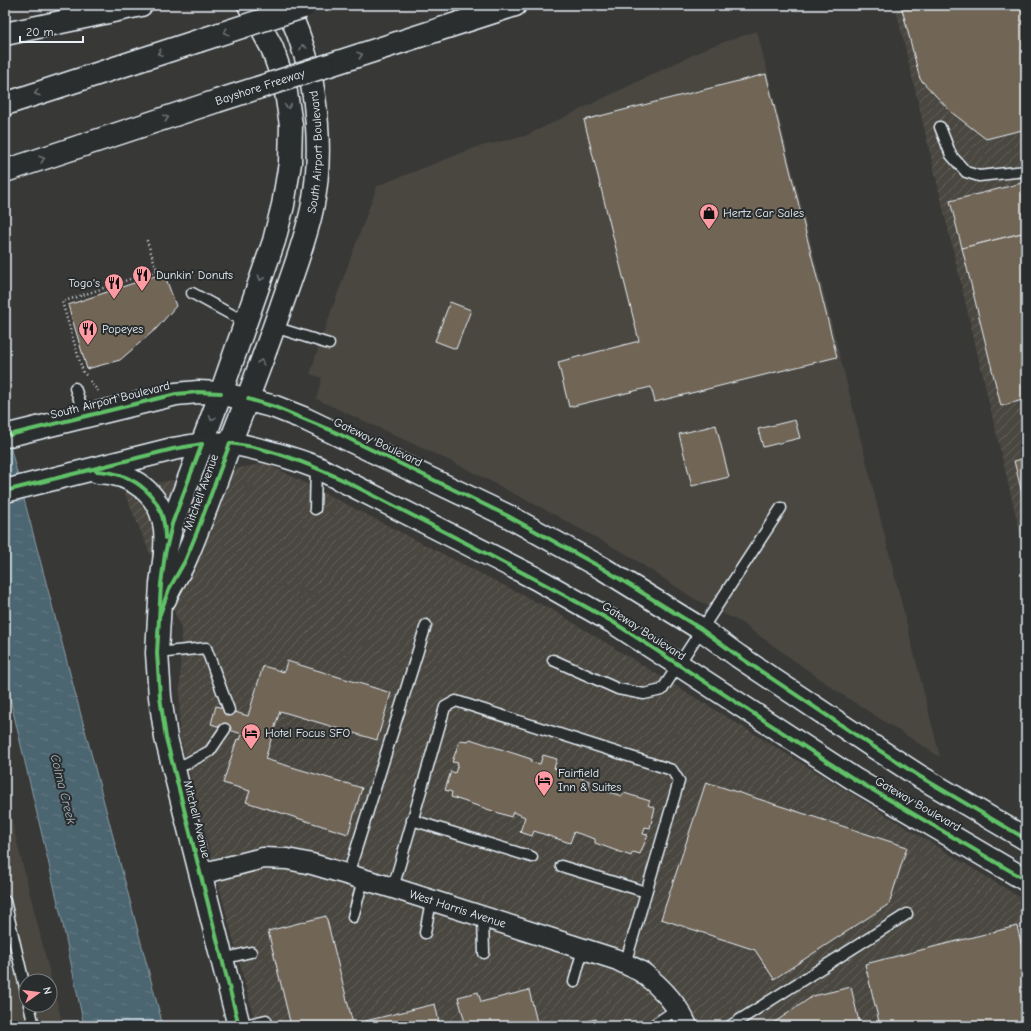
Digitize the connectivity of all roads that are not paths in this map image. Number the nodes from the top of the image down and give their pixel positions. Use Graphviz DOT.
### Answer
graph roads {
  1 [pos="140,5"];
  2 [pos="249,5"];
  3 [pos="515,5"];
  4 [pos="300,6"];
  5 [pos="5,34"];
  6 [pos="5,104"];
  7 [pos="940,127"];
  8 [pos="5,171"];
  9 [pos="1026,171"];
  10 [pos="192,293"];
  11 [pos="245,322"];
  12 [pos="274,327"];
  13 [pos="329,344"];
  14 [pos="75,388"];
  15 [pos="221,393"];
  16 [pos="248,399"];
  17 [pos="94,414"];
  18 [pos="5,436"];
  19 [pos="230,443"];
  20 [pos="202,444"];
  21 [pos="316,468"];
  22 [pos="86,471"];
  23 [pos="5,491"];
  24 [pos="781,508"];
  25 [pos="315,509"];
  26 [pos="165,554"];
  27 [pos="160,614"];
  28 [pos="426,625"];
  29 [pos="701,629"];
  30 [pos="157,653"];
  31 [pos="553,660"];
  32 [pos="678,665"];
  33 [pos="229,710"];
  34 [pos="225,729"];
  35 [pos="174,770"];
  36 [pos="412,820"];
  37 [pos="1026,839"];
  38 [pos="532,857"];
  39 [pos="561,866"];
  40 [pos="200,874"];
  41 [pos="356,878"];
  42 [pos="1026,880"];
  43 [pos="392,888"];
  44 [pos="646,892"];
  45 [pos="5,901"];
  46 [pos="431,902"];
  47 [pos="907,914"];
  48 [pos="353,917"];
  49 [pos="483,918"];
  50 [pos="425,933"];
  51 [pos="583,949"];
  52 [pos="251,952"];
  53 [pos="484,953"];
  54 [pos="222,959"];
  55 [pos="625,964"];
  56 [pos="22,973"];
  57 [pos="574,982"];
  58 [pos="677,1009"];
  59 [pos="31,1013"];
  60 [pos="266,1020"];
  61 [pos="34,1026"];
  62 [pos="239,1026"];
  63 [pos="652,1026"];
  64 [pos="687,1026"];
  65 [pos="730,1026"];
  1 -- 5 [label="main road"];
  2 -- 11 [label="main road, South Airport Boulevard, one-way"];
  8 -- 3 [label="main road, Bayshore Freeway, one-way, bridge"];
  4 -- 6 [label="main road, one-way, bridge"];
  12 -- 4 [label="main road, South Airport Boulevard, one-way"];
  7 -- 9 [label="lane"];
  10 -- 11 [label="lane"];
  11 -- 15 [label="main road, South Airport Boulevard"];
  12 -- 13 [label="lane"];
  16 -- 12 [label="main road, South Airport Boulevard, one-way"];
  14 -- 17 [label="lane"];
  15 -- 16 [label="main road, Gateway Boulevard"];
  15 -- 17 [label="main road, South Airport Boulevard"];
  15 -- 20 [label="main road, Mitchell Avenue, one-way"];
  16 -- 19 [label="main road, South Airport Boulevard"];
  16 -- 29 [label="main road, Gateway Boulevard"];
  17 -- 18 [label="main road, South Airport Boulevard"];
  19 -- 20 [label="main road"];
  19 -- 21 [label="main road, Gateway Boulevard"];
  19 -- 27 [label="main road, Mitchell Avenue"];
  20 -- 22 [label="main road"];
  20 -- 26 [label="main road, Mitchell Avenue"];
  21 -- 25 [label="lane"];
  21 -- 32 [label="main road, Gateway Boulevard"];
  22 -- 23 [label="main road"];
  22 -- 26 [label="main road"];
  24 -- 29 [label="lane"];
  26 -- 27 [label="main road, Mitchell Avenue"];
  27 -- 30 [label="main road, Mitchell Avenue"];
  28 -- 41 [label="lane"];
  29 -- 32 [label="lane"];
  29 -- 37 [label="main road, Gateway Boulevard"];
  30 -- 33 [label="lane"];
  30 -- 35 [label="main road, Mitchell Avenue"];
  31 -- 32 [label="lane"];
  32 -- 42 [label="main road, Gateway Boulevard"];
  34 -- 35 [label="lane"];
  35 -- 40 [label="main road, Mitchell Avenue"];
  36 -- 38 [label="lane"];
  36 -- 43 [label="lane"];
  36 -- 44 [label="lane"];
  39 -- 44 [label="lane"];
  40 -- 41 [label="street, West Harris Avenue"];
  40 -- 54 [label="main road, Mitchell Avenue"];
  41 -- 43 [label="street, West Harris Avenue"];
  41 -- 48 [label="lane"];
  43 -- 46 [label="street, West Harris Avenue"];
  44 -- 55 [label="lane"];
  45 -- 56 [label="lane"];
  46 -- 49 [label="street, West Harris Avenue"];
  46 -- 50 [label="lane"];
  47 -- 65 [label="lane"];
  49 -- 51 [label="street, West Harris Avenue"];
  49 -- 53 [label="lane"];
  51 -- 55 [label="street, West Harris Avenue"];
  51 -- 57 [label="lane"];
  52 -- 54 [label="lane"];
  54 -- 62 [label="main road, Mitchell Avenue"];
  55 -- 58 [label="street, West Harris Avenue"];
  58 -- 63 [label="lane"];
  58 -- 64 [label="street, West Harris Avenue"];
  59 -- 61 [label="lane"];
  60 -- 62 [label="lane"];
}
